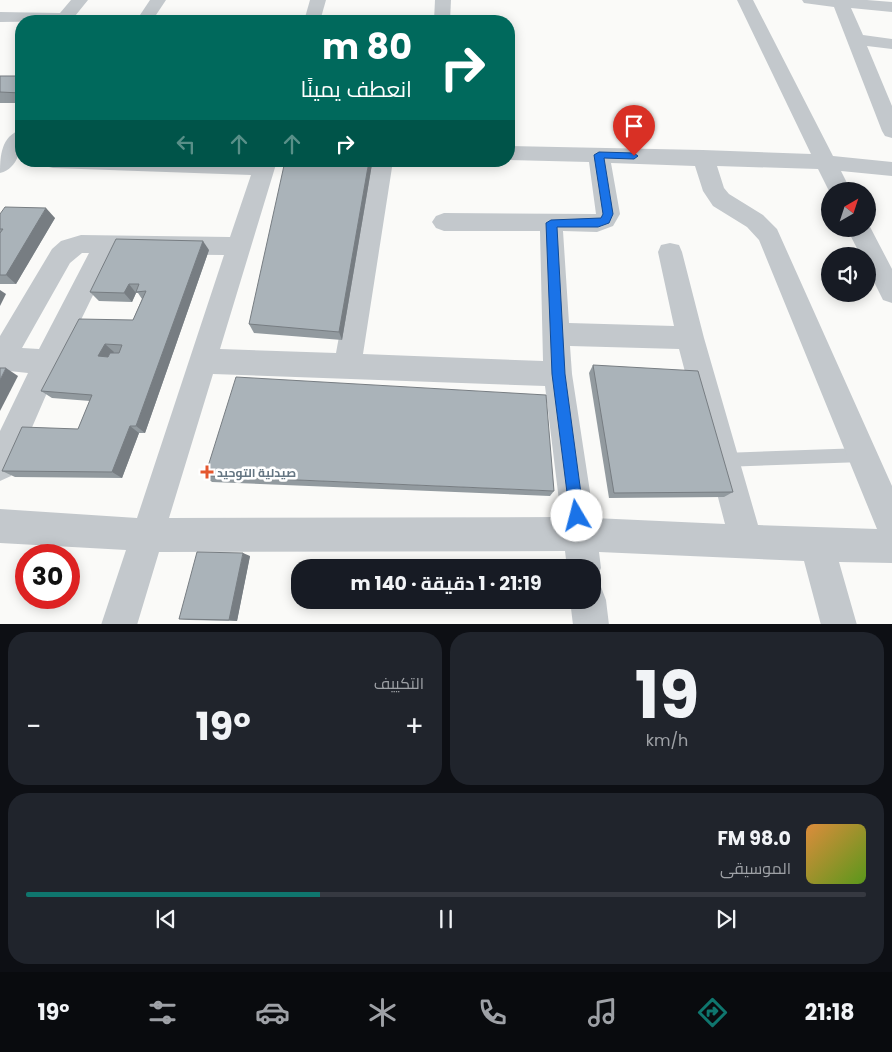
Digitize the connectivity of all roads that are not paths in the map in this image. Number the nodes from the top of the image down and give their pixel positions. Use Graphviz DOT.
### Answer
graph roads {
  1 [pos="80,0"];
  2 [pos="158,0"];
  3 [pos="318,0"];
  4 [pos="443,0"];
  5 [pos="745,0"];
  6 [pos="810,0"];
  7 [pos="840,3"];
  8 [pos="892,7"];
  9 [pos="67,15"];
  10 [pos="148,15"];
  11 [pos="314,15"];
  12 [pos="442,15"];
  13 [pos="0,17"];
  14 [pos="15,18"];
  15 [pos="857,40"];
  16 [pos="892,44"];
  17 [pos="892,130"];
  18 [pos="15,150"];
  19 [pos="515,153"];
  20 [pos="599,155"];
  21 [pos="703,157"];
  22 [pos="9,162"];
  23 [pos="824,162"];
  24 [pos="263,167"];
  25 [pos="381,167"];
  26 [pos="892,169"];
  27 [pos="835,182"];
  28 [pos="444,222"];
  29 [pos="551,223"];
  30 [pos="864,238"];
  31 [pos="106,244"];
  32 [pos="238,246"];
  33 [pos="670,252"];
  34 [pos="892,293"];
  35 [pos="557,334"];
  36 [pos="690,338"];
  37 [pos="1,358"];
  38 [pos="202,361"];
  39 [pos="47,362"];
  40 [pos="347,367"];
  41 [pos="558,374"];
  42 [pos="863,455"];
  43 [pos="724,460"];
  44 [pos="0,465"];
  45 [pos="892,524"];
  46 [pos="0,526"];
  47 [pos="580,534"];
  48 [pos="146,535"];
  49 [pos="746,541"];
  50 [pos="817,545"];
  51 [pos="892,546"];
  52 [pos="583,559"];
  53 [pos="590,609"];
  54 [pos="119,624"];
  55 [pos="592,624"];
  56 [pos="839,624"];
  1 -- 9 [label="street"];
  2 -- 10 [label="street"];
  3 -- 11 [label="street"];
  4 -- 12 [label="street"];
  5 -- 23 [label="street"];
  6 -- 7 [label="street"];
  7 -- 8 [label="street"];
  7 -- 15 [label="street"];
  13 -- 14 [label="street"];
  15 -- 16 [label="street"];
  15 -- 17 [label="street"];
  18 -- 22 [label="street"];
  19 -- 20 [label="street"];
  20 -- 21 [label="street"];
  20 -- 29 [label="street"];
  21 -- 23 [label="street"];
  21 -- 42 [label="street"];
  23 -- 26 [label="street"];
  23 -- 27 [label="street"];
  24 -- 32 [label="street"];
  25 -- 40 [label="street"];
  28 -- 29 [label="street"];
  29 -- 35 [label="street"];
  30 -- 34 [label="street"];
  31 -- 32 [label="street"];
  31 -- 37 [label="street"];
  31 -- 39 [label="street"];
  32 -- 38 [label="street"];
  33 -- 36 [label="street"];
  35 -- 36 [label="street"];
  35 -- 41 [label="street"];
  36 -- 43 [label="street"];
  37 -- 39 [label="street"];
  38 -- 40 [label="street"];
  38 -- 48 [label="street"];
  39 -- 44 [label="street"];
  40 -- 41 [label="street"];
  41 -- 47 [label="street"];
  42 -- 43 [label="lane"];
  42 -- 45 [label="street"];
  43 -- 49 [label="street"];
  46 -- 48 [label="street"];
  47 -- 48 [label="street"];
  47 -- 49 [label="street"];
  47 -- 52 [label="street"];
  48 -- 54 [label="street"];
  49 -- 50 [label="street"];
  50 -- 51 [label="street"];
  50 -- 56 [label="street"];
  53 -- 55 [label="street"];
}
